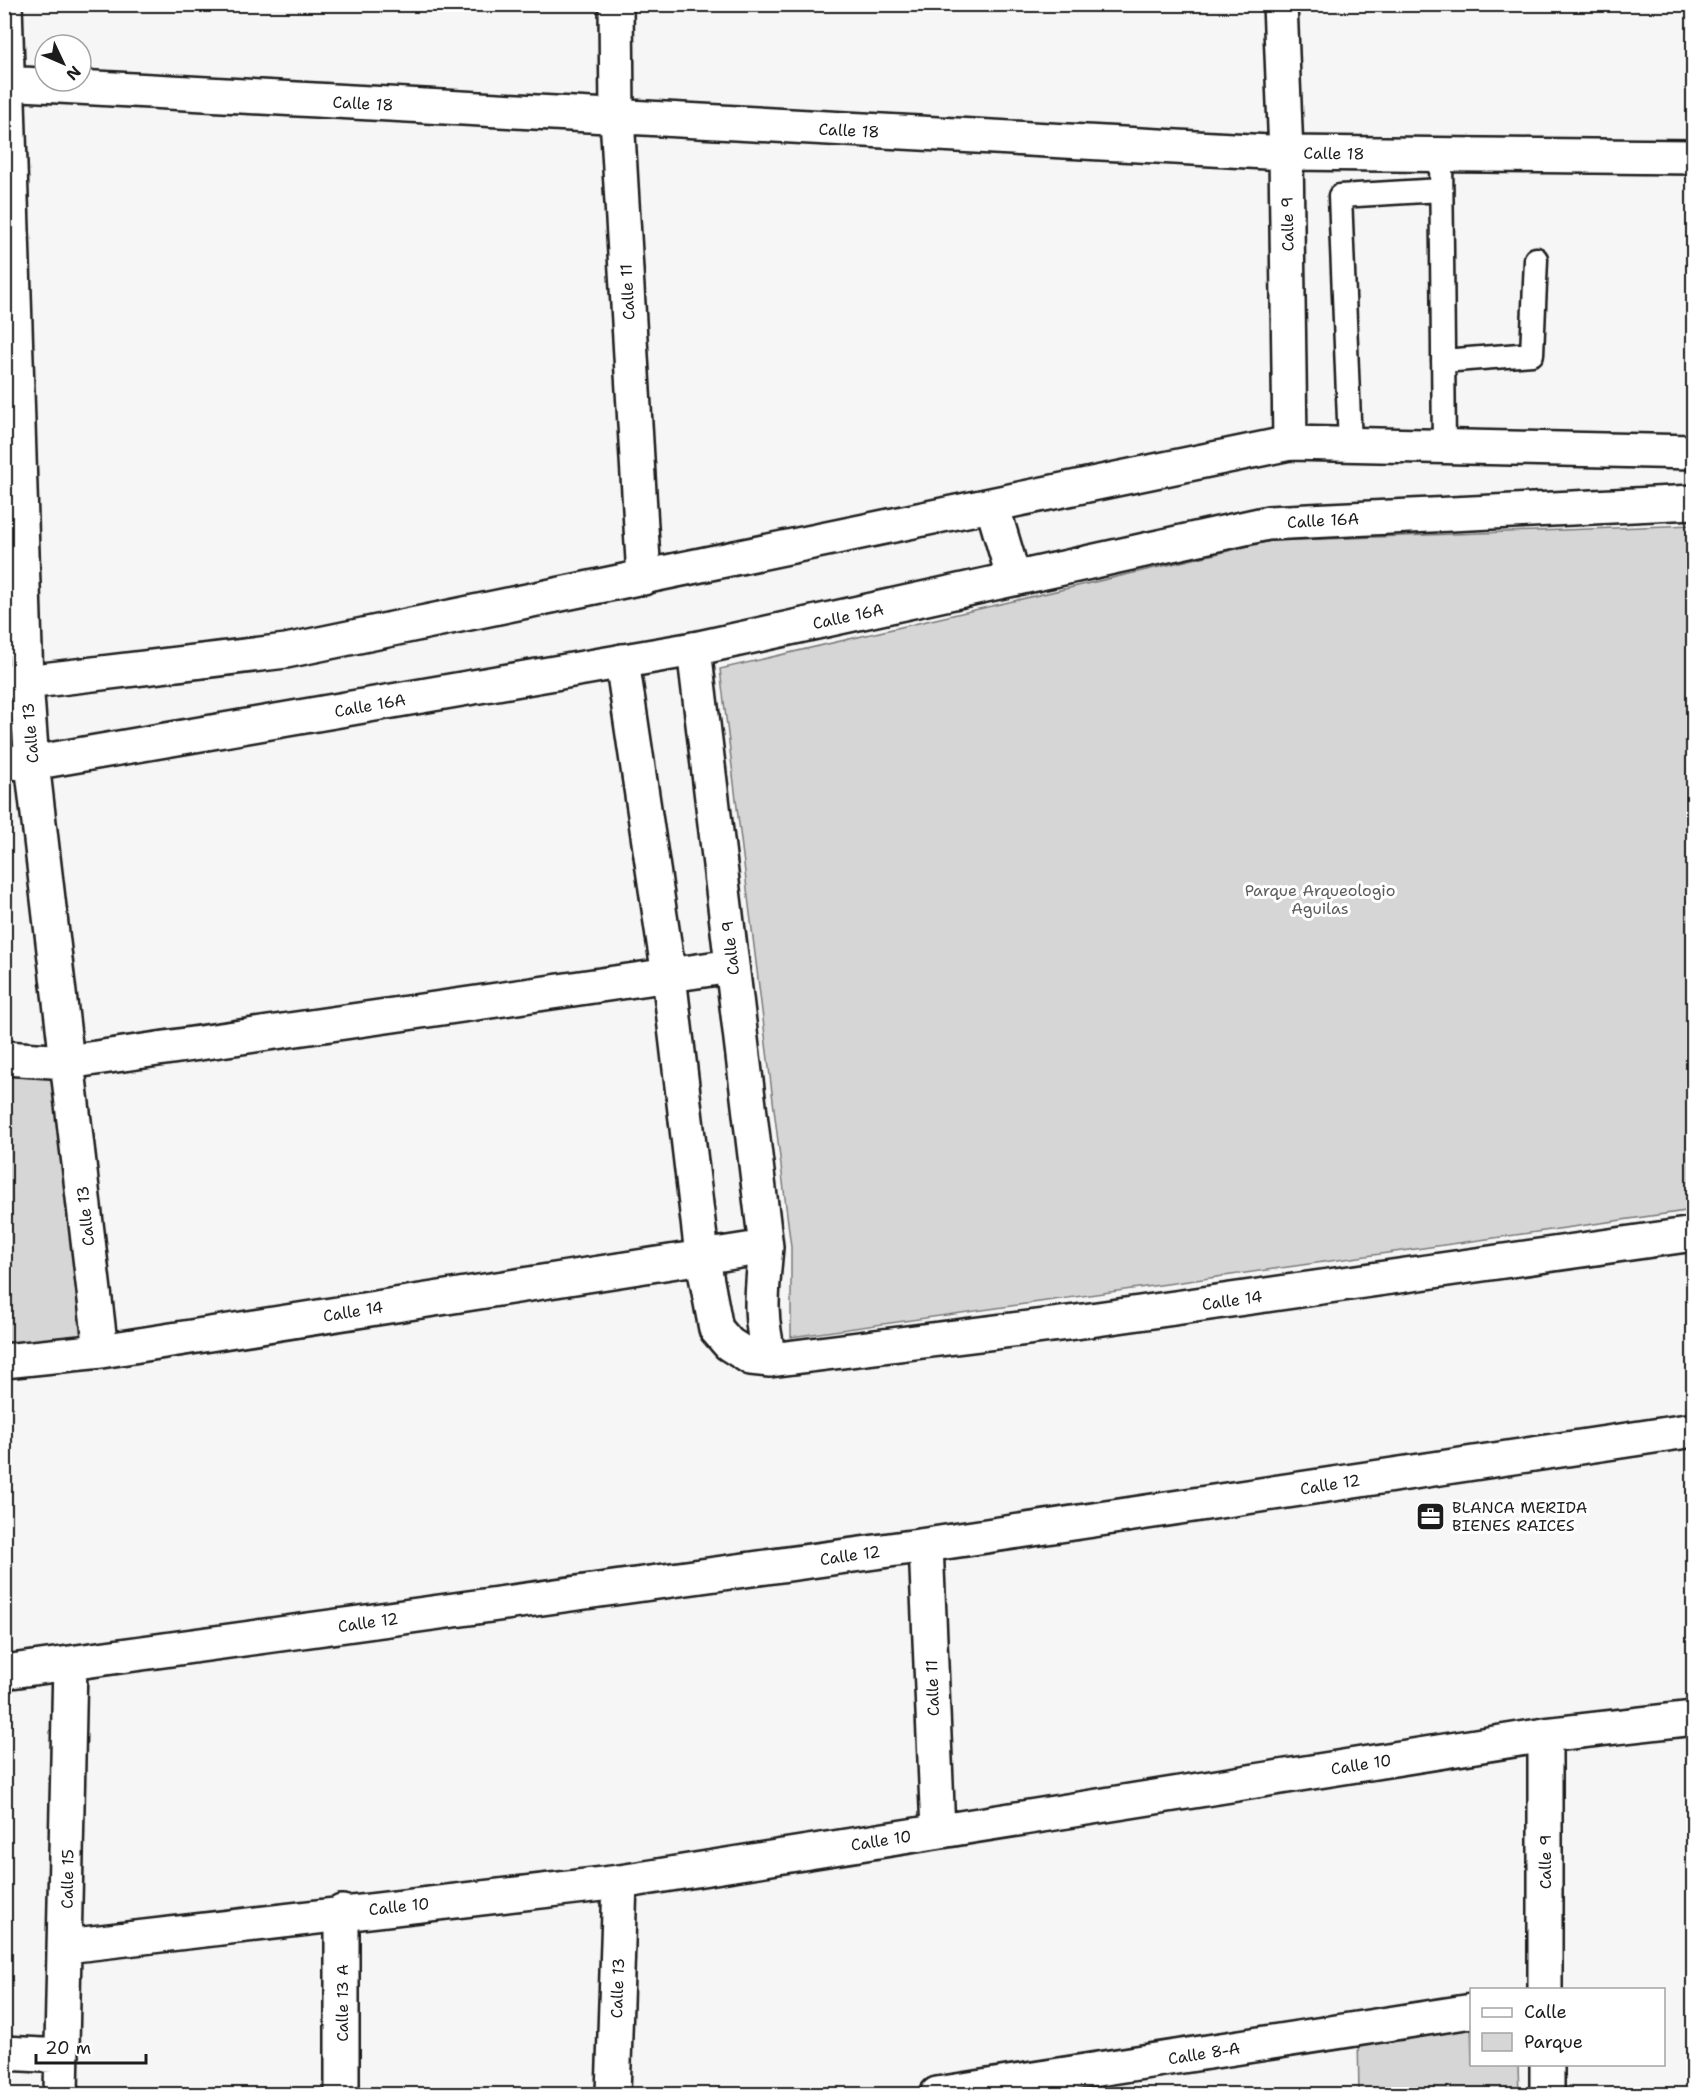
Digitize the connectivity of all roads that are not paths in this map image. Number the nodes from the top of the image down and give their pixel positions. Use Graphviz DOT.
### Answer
graph roads {
  1 [pos="5,4"];
  2 [pos="616,4"];
  3 [pos="1280,4"];
  4 [pos="6,83"];
  5 [pos="617,117"];
  6 [pos="1286,153"];
  7 [pos="1441,154"];
  8 [pos="1694,157"];
  9 [pos="1441,190"];
  10 [pos="1536,260"];
  11 [pos="1443,361"];
  12 [pos="12,388"];
  13 [pos="1290,444"];
  14 [pos="1350,445"];
  15 [pos="1444,447"];
  16 [pos="1694,452"];
  17 [pos="1694,502"];
  18 [pos="992,505"];
  19 [pos="644,579"];
  20 [pos="1014,579"];
  21 [pos="694,649"];
  22 [pos="622,661"];
  23 [pos="15,681"];
  24 [pos="18,762"];
  25 [pos="732,966"];
  26 [pos="669,976"];
  27 [pos="4,1058"];
  28 [pos="68,1062"];
  29 [pos="1694,1234"];
  30 [pos="766,1247"];
  31 [pos="702,1255"];
  32 [pos="100,1351"];
  33 [pos="770,1360"];
  34 [pos="4,1361"];
  35 [pos="1694,1430"];
  36 [pos="926,1545"];
  37 [pos="70,1663"];
  38 [pos="4,1672"];
  39 [pos="1694,1718"];
  40 [pos="1545,1735"];
  41 [pos="938,1831"];
  42 [pos="620,1882"];
  43 [pos="342,1912"];
  44 [pos="66,1946"];
  45 [pos="1545,1988"];
  46 [pos="1470,2010"];
  47 [pos="4,2053"];
  48 [pos="62,2056"];
  49 [pos="1547,2066"];
  50 [pos="61,2094"];
  51 [pos="342,2094"];
  52 [pos="613,2094"];
  53 [pos="938,2094"];
  54 [pos="1547,2094"];
  1 -- 4 [label="street, Calle 13"];
  2 -- 5 [label="street, Calle 11"];
  3 -- 6 [label="street, Calle 9"];
  4 -- 5 [label="street, Calle 18"];
  4 -- 12 [label="street, Calle 13"];
  5 -- 6 [label="street, Calle 18"];
  5 -- 19 [label="street, Calle 11"];
  6 -- 7 [label="street, Calle 18"];
  6 -- 13 [label="street, Calle 9"];
  7 -- 8 [label="street, Calle 18"];
  7 -- 9 [label="lane"];
  9 -- 11 [label="lane"];
  9 -- 14 [label="lane"];
  10 -- 11 [label="lane"];
  11 -- 15 [label="lane"];
  12 -- 23 [label="street, Calle 13"];
  13 -- 14 [label="street"];
  13 -- 18 [label="street"];
  14 -- 15 [label="street"];
  15 -- 16 [label="street"];
  17 -- 20 [label="street, Calle 16A"];
  18 -- 19 [label="street"];
  18 -- 20 [label="street"];
  19 -- 23 [label="street"];
  20 -- 21 [label="street, Calle 16A"];
  21 -- 22 [label="street, Calle 16A"];
  21 -- 25 [label="street, Calle 9"];
  22 -- 24 [label="street, Calle 16A"];
  22 -- 26 [label="street"];
  23 -- 24 [label="street, Calle 13"];
  24 -- 28 [label="street, Calle 13"];
  25 -- 26 [label="street"];
  25 -- 30 [label="street, Calle 9"];
  26 -- 28 [label="street"];
  26 -- 31 [label="street"];
  27 -- 28 [label="street"];
  28 -- 32 [label="street, Calle 13"];
  29 -- 33 [label="street, Calle 14"];
  30 -- 31 [label="street, Calle 14"];
  30 -- 33 [label="street"];
  31 -- 32 [label="street, Calle 14"];
  31 -- 33 [label="street, Calle 14"];
  32 -- 34 [label="street, Calle 14"];
  35 -- 36 [label="street, Calle 12"];
  36 -- 37 [label="street, Calle 12"];
  36 -- 41 [label="street, Calle 11"];
  37 -- 38 [label="street, Calle 12"];
  37 -- 44 [label="street, Calle 15"];
  39 -- 40 [label="street, Calle 10"];
  40 -- 41 [label="street, Calle 10"];
  40 -- 45 [label="street, Calle 9"];
  41 -- 42 [label="street, Calle 10"];
  42 -- 43 [label="street, Calle 10"];
  42 -- 52 [label="street, Calle 13"];
  43 -- 44 [label="street, Calle 10"];
  43 -- 51 [label="street, Calle 13 A"];
  44 -- 48 [label="street, Calle 15"];
  46 -- 53 [label="street, Calle 8-A"];
  47 -- 48 [label="street"];
  48 -- 50 [label="street, Calle 15"];
  49 -- 54 [label="street"];
}
